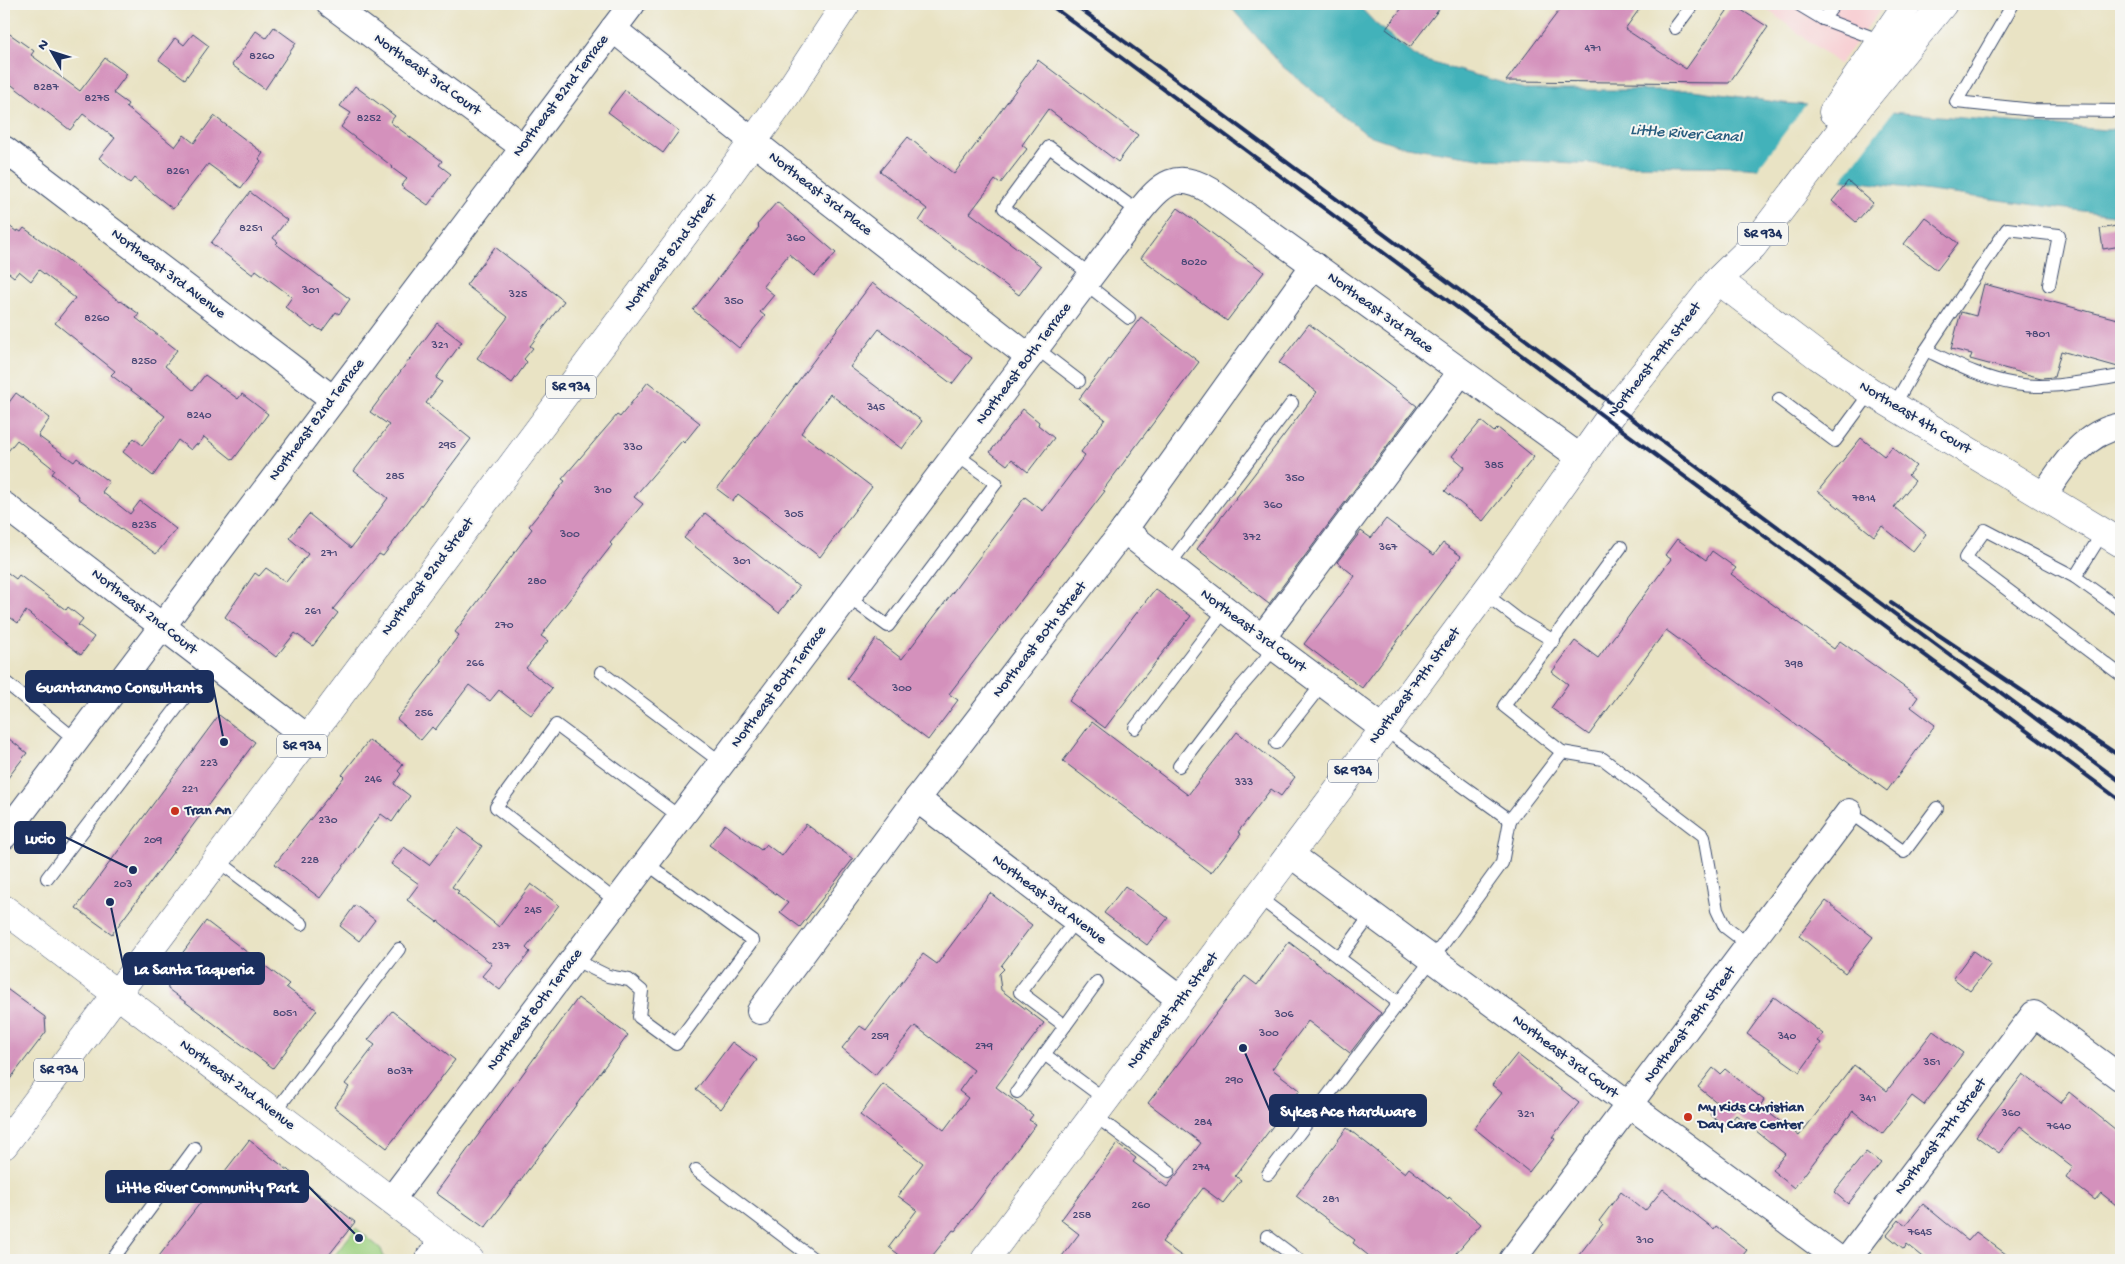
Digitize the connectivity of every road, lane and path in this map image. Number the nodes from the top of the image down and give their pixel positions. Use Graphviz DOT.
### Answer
graph roads {
  1 [pos="330,4"];
  2 [pos="632,4"];
  3 [pos="846,4"];
  4 [pos="1693,4"];
  5 [pos="1798,4"];
  6 [pos="1835,4"];
  7 [pos="1907,4"];
  8 [pos="1943,4"];
  9 [pos="2014,4"];
  10 [pos="1823,19"];
  11 [pos="613,28"];
  12 [pos="1675,28"];
  13 [pos="1882,41"];
  14 [pos="1853,100"];
  15 [pos="2121,111"];
  16 [pos="754,142"];
  17 [pos="524,147"];
  18 [pos="4,149"];
  19 [pos="1174,180"];
  20 [pos="1139,212"];
  21 [pos="1314,265"];
  22 [pos="1088,279"];
  23 [pos="1718,280"];
  24 [pos="2049,285"];
  25 [pos="1129,318"];
  26 [pos="1926,350"];
  27 [pos="1033,353"];
  28 [pos="1461,372"];
  29 [pos="2121,376"];
  30 [pos="1079,381"];
  31 [pos="333,399"];
  32 [pos="1779,399"];
  33 [pos="1882,399"];
  34 [pos="1292,402"];
  35 [pos="2121,426"];
  36 [pos="956,454"];
  37 [pos="1581,458"];
  38 [pos="2044,495"];
  39 [pos="4,505"];
  40 [pos="1124,530"];
  41 [pos="2112,538"];
  42 [pos="1621,547"];
  43 [pos="1169,565"];
  44 [pos="2075,577"];
  45 [pos="1484,593"];
  46 [pos="848,597"];
  47 [pos="1225,610"];
  48 [pos="2121,610"];
  49 [pos="162,625"];
  50 [pos="1554,641"];
  51 [pos="1268,643"];
  52 [pos="211,663"];
  53 [pos="601,672"];
  54 [pos="2121,675"];
  55 [pos="4,681"];
  56 [pos="1323,683"];
  57 [pos="1134,728"];
  58 [pos="1384,729"];
  59 [pos="308,738"];
  60 [pos="76,740"];
  61 [pos="1276,743"];
  62 [pos="1562,752"];
  63 [pos="722,763"];
  64 [pos="1179,766"];
  65 [pos="917,799"];
  66 [pos="1937,808"];
  67 [pos="1849,812"];
  68 [pos="680,817"];
  69 [pos="1510,820"];
  70 [pos="4,836"];
  71 [pos="1290,854"];
  72 [pos="217,860"];
  73 [pos="646,863"];
  74 [pos="46,878"];
  75 [pos="1258,897"];
  76 [pos="616,902"];
  77 [pos="4,909"];
  78 [pos="1371,915"];
  79 [pos="1075,921"];
  80 [pos="302,924"];
  81 [pos="1750,946"];
  82 [pos="399,949"];
  83 [pos="1338,958"];
  84 [pos="1433,958"];
  85 [pos="573,959"];
  86 [pos="1097,982"];
  87 [pos="116,994"];
  88 [pos="1180,1000"];
  89 [pos="1399,1003"];
  90 [pos="760,1011"];
  91 [pos="1065,1026"];
  92 [pos="1044,1054"];
  93 [pos="2121,1078"];
  94 [pos="1017,1092"];
  95 [pos="1630,1104"];
  96 [pos="1100,1108"];
  97 [pos="274,1113"];
  98 [pos="4,1145"];
  99 [pos="195,1148"];
  100 [pos="696,1170"];
  101 [pos="1169,1171"];
  102 [pos="1268,1174"];
  103 [pos="391,1200"];
  104 [pos="1267,1236"];
  105 [pos="435,1250"];
  106 [pos="1519,1258"];
  107 [pos="112,1260"];
  108 [pos="470,1260"];
  109 [pos="815,1260"];
  110 [pos="986,1260"];
  111 [pos="1299,1260"];
  112 [pos="1840,1260"];
  113 [pos="1848,1260"];
  1 -- 17 [label="street, Northeast 3rd Court"];
  2 -- 11 [label="street, Northeast 82nd Terrace"];
  3 -- 16 [label="main road, Northeast 82nd Street / SR 934"];
  4 -- 12 [label="lane"];
  5 -- 10 [label="lane"];
  6 -- 10 [label="lane"];
  7 -- 13 [label="main road, Northeast 79th Street"];
  8 -- 14 [label="main road, Northeast 79th Street / SR 934"];
  9 -- 15 [label="lane"];
  10 -- 13 [label="lane"];
  11 -- 16 [label="street, Northeast 3rd Place"];
  11 -- 17 [label="street, Northeast 82nd Terrace"];
  13 -- 14 [label="main road, Northeast 79th Street"];
  14 -- 23 [label="main road, Northeast 79th Street / SR 934"];
  16 -- 27 [label="street, Northeast 3rd Place"];
  16 -- 59 [label="main road, Northeast 82nd Street / SR 934"];
  17 -- 31 [label="street, Northeast 82nd Terrace"];
  18 -- 31 [label="street, Northeast 3rd Avenue"];
  19 -- 20 [label="street, Northeast 80th Terrace"];
  19 -- 21 [label="street, Northeast 3rd Place"];
  20 -- 22 [label="street, Northeast 80th Terrace"];
  20 -- 22 [label="lane"];
  21 -- 28 [label="street, Northeast 3rd Place"];
  21 -- 40 [label="street, Northeast 80th Street"];
  22 -- 25 [label="lane"];
  22 -- 27 [label="street, Northeast 80th Terrace"];
  23 -- 33 [label="main road, Northeast 4th Court"];
  23 -- 37 [label="main road, Northeast 79th Street / SR 934"];
  24 -- 26 [label="lane"];
  26 -- 29 [label="lane"];
  26 -- 33 [label="lane"];
  27 -- 30 [label="lane"];
  27 -- 36 [label="street, Northeast 80th Terrace"];
  28 -- 37 [label="street, Northeast 3rd Place"];
  28 -- 51 [label="street"];
  31 -- 49 [label="street, Northeast 82nd Terrace"];
  32 -- 33 [label="lane"];
  33 -- 38 [label="main road, Northeast 4th Court"];
  34 -- 43 [label="lane"];
  35 -- 38 [label="street"];
  36 -- 46 [label="street, Northeast 80th Terrace"];
  36 -- 46 [label="lane"];
  37 -- 45 [label="main road, Northeast 79th Street / SR 934"];
  38 -- 41 [label="main road, Northeast 4th Court"];
  39 -- 49 [label="street, Northeast 2nd Court"];
  40 -- 43 [label="street, Northeast 3rd Court"];
  40 -- 65 [label="street, Northeast 80th Street"];
  41 -- 44 [label="lane"];
  42 -- 50 [label="lane"];
  43 -- 47 [label="street, Northeast 3rd Court"];
  44 -- 48 [label="lane"];
  44 -- 54 [label="lane"];
  45 -- 50 [label="lane"];
  45 -- 58 [label="main road, Northeast 79th Street / SR 934"];
  46 -- 63 [label="street, Northeast 80th Terrace"];
  47 -- 51 [label="street, Northeast 3rd Court"];
  47 -- 57 [label="lane"];
  49 -- 52 [label="street, Northeast 2nd Court"];
  49 -- 60 [label="street, Northeast 82nd Terrace"];
  50 -- 62 [label="lane"];
  51 -- 56 [label="street, Northeast 3rd Court"];
  51 -- 64 [label="lane"];
  52 -- 59 [label="street, Northeast 2nd Court"];
  52 -- 74 [label="lane"];
  53 -- 63 [label="lane"];
  55 -- 60 [label="lane"];
  56 -- 58 [label="street, Northeast 3rd Court"];
  56 -- 61 [label="lane"];
  58 -- 69 [label="lane"];
  58 -- 71 [label="main road, Northeast 79th Street / SR 934"];
  59 -- 72 [label="main road, Northeast 82nd Street / SR 934"];
  60 -- 70 [label="street, Northeast 82nd Terrace"];
  62 -- 69 [label="lane"];
  62 -- 81 [label="lane"];
  63 -- 68 [label="street, Northeast 80th Terrace"];
  65 -- 79 [label="street, Northeast 3rd Avenue"];
  65 -- 90 [label="street, Northeast 80th Street"];
  66 -- 67 [label="lane"];
  67 -- 81 [label="street, Northeast 78th Street"];
  68 -- 73 [label="street, Northeast 80th Terrace"];
  68 -- 76 [label="lane"];
  69 -- 84 [label="lane"];
  71 -- 75 [label="main road, Northeast 79th Street / SR 934"];
  71 -- 78 [label="street, Northeast 3rd Court"];
  72 -- 80 [label="lane"];
  72 -- 87 [label="main road, Northeast 82nd Street / SR 934"];
  73 -- 76 [label="street, Northeast 80th Terrace"];
  73 -- 85 [label="lane"];
  75 -- 83 [label="lane"];
  75 -- 88 [label="main road, Northeast 79th Street / SR 934"];
  76 -- 85 [label="street, Northeast 80th Terrace"];
  77 -- 87 [label="main road, Northeast 2nd Avenue"];
  78 -- 83 [label="lane"];
  78 -- 84 [label="street, Northeast 3rd Court"];
  79 -- 88 [label="street, Northeast 3rd Avenue"];
  79 -- 91 [label="lane"];
  81 -- 95 [label="street, Northeast 78th Street"];
  82 -- 97 [label="lane"];
  83 -- 89 [label="lane"];
  84 -- 89 [label="lane"];
  84 -- 95 [label="street, Northeast 3rd Court"];
  85 -- 103 [label="street, Northeast 80th Terrace"];
  86 -- 91 [label="lane"];
  87 -- 97 [label="main road, Northeast 2nd Avenue"];
  87 -- 98 [label="main road, Northeast 82nd Street / SR 934"];
  88 -- 96 [label="main road, Northeast 79th Street / SR 934"];
  89 -- 102 [label="lane"];
  91 -- 92 [label="lane"];
  92 -- 94 [label="lane"];
  92 -- 96 [label="lane"];
  93 -- 113 [label="street, Northeast 77th Street"];
  95 -- 106 [label="street, Northeast 78th Street"];
  95 -- 112 [label="street, Northeast 3rd Court"];
  96 -- 101 [label="lane"];
  96 -- 110 [label="main road, Northeast 79th Street / SR 934"];
  97 -- 103 [label="main road, Northeast 2nd Avenue"];
  99 -- 107 [label="lane"];
  100 -- 109 [label="lane"];
  103 -- 105 [label="main road, Northeast 2nd Avenue"];
  104 -- 111 [label="lane"];
  105 -- 108 [label="main road, Northeast 2nd Avenue"];
}
